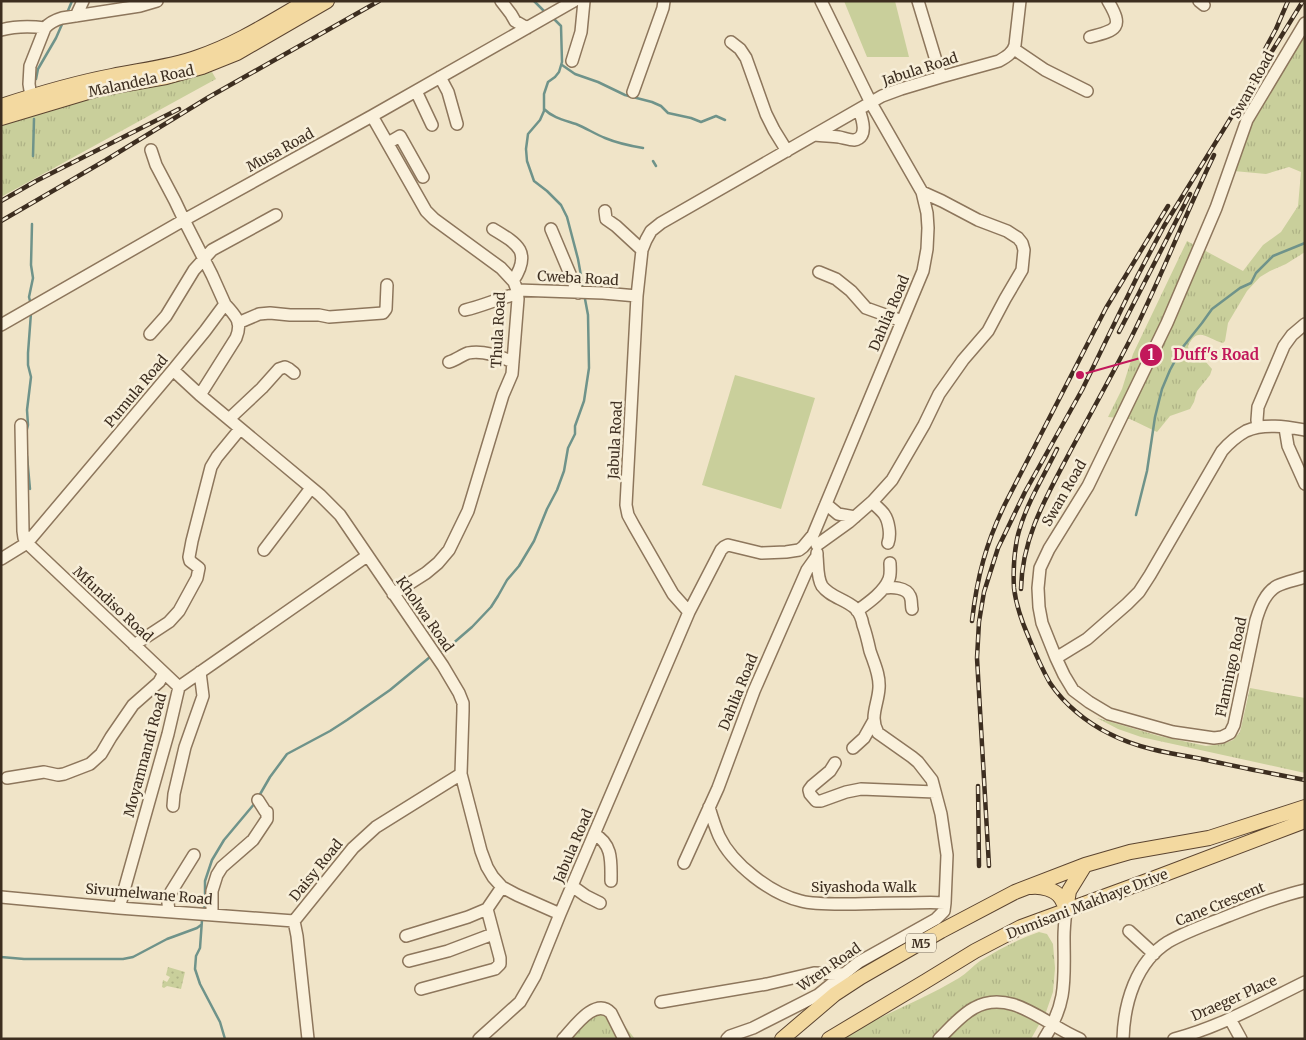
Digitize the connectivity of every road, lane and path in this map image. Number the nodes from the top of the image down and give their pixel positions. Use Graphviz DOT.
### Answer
graph roads {
  1 [pos="82,1"];
  2 [pos="157,1"];
  3 [pos="307,1"];
  4 [pos="327,1"];
  5 [pos="501,1"];
  6 [pos="574,1"];
  7 [pos="584,1"];
  8 [pos="664,1"];
  9 [pos="821,1"];
  10 [pos="918,1"];
  11 [pos="1020,1"];
  12 [pos="1108,1"];
  13 [pos="69,17"];
  14 [pos="1305,22"];
  15 [pos="45,28"];
  16 [pos="527,28"];
  17 [pos="1,30"];
  18 [pos="1090,37"];
  19 [pos="731,42"];
  20 [pos="1014,49"];
  21 [pos="572,61"];
  22 [pos="440,77"];
  23 [pos="940,77"];
  24 [pos="416,91"];
  25 [pos="1087,91"];
  26 [pos="633,92"];
  27 [pos="32,102"];
  28 [pos="871,103"];
  29 [pos="1,106"];
  30 [pos="859,110"];
  31 [pos="372,116"];
  32 [pos="1,118"];
  33 [pos="457,124"];
  34 [pos="432,125"];
  35 [pos="815,135"];
  36 [pos="388,142"];
  37 [pos="151,150"];
  38 [pos="787,151"];
  39 [pos="423,177"];
  40 [pos="922,192"];
  41 [pos="605,211"];
  42 [pos="276,215"];
  43 [pos="184,220"];
  44 [pos="551,229"];
  45 [pos="493,230"];
  46 [pos="642,250"];
  47 [pos="203,258"];
  48 [pos="819,272"];
  49 [pos="387,285"];
  50 [pos="516,288"];
  51 [pos="578,293"];
  52 [pos="637,296"];
  53 [pos="225,304"];
  54 [pos="465,310"];
  55 [pos="902,321"];
  56 [pos="238,323"];
  57 [pos="1,324"];
  58 [pos="1305,324"];
  59 [pos="150,334"];
  60 [pos="449,362"];
  61 [pos="513,362"];
  62 [pos="173,370"];
  63 [pos="294,373"];
  64 [pos="200,395"];
  65 [pos="229,419"];
  66 [pos="21,425"];
  67 [pos="1258,427"];
  68 [pos="1285,428"];
  69 [pos="240,429"];
  70 [pos="1305,430"];
  71 [pos="1305,484"];
  72 [pos="310,488"];
  73 [pos="872,502"];
  74 [pos="826,504"];
  75 [pos="855,517"];
  76 [pos="27,543"];
  77 [pos="888,543"];
  78 [pos="816,545"];
  79 [pos="264,550"];
  80 [pos="367,556"];
  81 [pos="1,559"];
  82 [pos="890,562"];
  83 [pos="1304,580"];
  84 [pos="884,588"];
  85 [pos="393,594"];
  86 [pos="912,609"];
  87 [pos="857,611"];
  88 [pos="689,612"];
  89 [pos="134,645"];
  90 [pos="1056,658"];
  91 [pos="164,672"];
  92 [pos="200,672"];
  93 [pos="179,687"];
  94 [pos="874,722"];
  95 [pos="853,748"];
  96 [pos="835,763"];
  97 [pos="461,774"];
  98 [pos="7,778"];
  99 [pos="935,792"];
  100 [pos="258,800"];
  101 [pos="172,806"];
  102 [pos="709,807"];
  103 [pos="1305,807"];
  104 [pos="1305,821"];
  105 [pos="594,834"];
  106 [pos="194,855"];
  107 [pos="684,864"];
  108 [pos="1085,865"];
  109 [pos="611,881"];
  110 [pos="572,886"];
  111 [pos="502,887"];
  112 [pos="1028,888"];
  113 [pos="1305,890"];
  114 [pos="1,897"];
  115 [pos="600,903"];
  116 [pos="944,907"];
  117 [pos="120,908"];
  118 [pos="487,909"];
  119 [pos="1066,910"];
  120 [pos="169,912"];
  121 [pos="560,914"];
  122 [pos="212,915"];
  123 [pos="294,921"];
  124 [pos="1130,932"];
  125 [pos="493,934"];
  126 [pos="406,936"];
  127 [pos="1154,954"];
  128 [pos="409,961"];
  129 [pos="844,974"];
  130 [pos="1305,982"];
  131 [pos="421,989"];
  132 [pos="661,1002"];
  133 [pos="1230,1019"];
  134 [pos="1053,1026"];
  135 [pos="308,1039"];
  136 [pos="479,1039"];
  137 [pos="562,1039"];
  138 [pos="624,1039"];
  139 [pos="727,1039"];
  140 [pos="782,1039"];
  141 [pos="829,1039"];
  142 [pos="939,1039"];
  143 [pos="1044,1039"];
  144 [pos="1080,1039"];
  145 [pos="1123,1039"];
  146 [pos="1174,1039"];
  147 [pos="1241,1039"];
  1 -- 13 [label="street"];
  2 -- 13 [label="street"];
  3 -- 27 [label="main road, Malandela Road"];
  4 -- 27 [label="main road, Malandela Road"];
  5 -- 16 [label="street"];
  6 -- 16 [label="street, Musa Road"];
  7 -- 21 [label="street"];
  8 -- 26 [label="street"];
  9 -- 28 [label="street, Dahlia Road"];
  10 -- 23 [label="street"];
  11 -- 20 [label="street"];
  12 -- 18 [label="street"];
  13 -- 15 [label="street"];
  14 -- 90 [label="street, Swan Road"];
  15 -- 17 [label="street"];
  15 -- 27 [label="street"];
  16 -- 22 [label="street, Musa Road"];
  19 -- 38 [label="street"];
  20 -- 23 [label="street, Jabula Road"];
  20 -- 25 [label="street"];
  22 -- 24 [label="street, Musa Road"];
  22 -- 33 [label="street"];
  23 -- 28 [label="street, Jabula Road"];
  24 -- 31 [label="street, Musa Road"];
  24 -- 34 [label="street"];
  27 -- 29 [label="main road, Malandela Road"];
  27 -- 32 [label="main road, Malandela Road"];
  28 -- 30 [label="street, Jabula Road"];
  28 -- 40 [label="street, Dahlia Road"];
  30 -- 35 [label="street, Jabula Road"];
  30 -- 35 [label="street"];
  31 -- 36 [label="street, Thula Road"];
  31 -- 43 [label="street, Musa Road"];
  35 -- 38 [label="street, Jabula Road"];
  36 -- 39 [label="street"];
  36 -- 50 [label="street, Thula Road"];
  37 -- 43 [label="street"];
  38 -- 46 [label="street, Jabula Road"];
  40 -- 55 [label="street, Dahlia Road"];
  40 -- 73 [label="street"];
  41 -- 46 [label="street"];
  42 -- 47 [label="street"];
  43 -- 47 [label="street"];
  43 -- 57 [label="street, Musa Road"];
  44 -- 51 [label="street"];
  45 -- 50 [label="street"];
  46 -- 52 [label="street, Jabula Road"];
  47 -- 53 [label="street"];
  47 -- 59 [label="street"];
  48 -- 55 [label="street"];
  49 -- 56 [label="street"];
  50 -- 51 [label="street, Cweba Road"];
  50 -- 54 [label="street, Cweba Road"];
  50 -- 61 [label="street, Thula Road"];
  51 -- 52 [label="street, Cweba Road"];
  52 -- 88 [label="street, Jabula Road"];
  53 -- 56 [label="street"];
  53 -- 62 [label="street, Pumula Road"];
  55 -- 74 [label="street, Dahlia Road"];
  56 -- 64 [label="street"];
  58 -- 67 [label="street"];
  60 -- 61 [label="street"];
  61 -- 85 [label="street, Thula Road"];
  62 -- 64 [label="street, Kholwa Road"];
  62 -- 76 [label="street, Pumula Road"];
  63 -- 65 [label="street"];
  64 -- 65 [label="street, Kholwa Road"];
  65 -- 69 [label="street, Kholwa Road"];
  66 -- 76 [label="street"];
  67 -- 68 [label="street"];
  67 -- 90 [label="street"];
  68 -- 70 [label="street"];
  68 -- 71 [label="street"];
  69 -- 72 [label="street, Kholwa Road"];
  69 -- 89 [label="street"];
  72 -- 79 [label="street"];
  72 -- 80 [label="street, Kholwa Road"];
  73 -- 75 [label="street"];
  73 -- 77 [label="street"];
  74 -- 75 [label="street"];
  74 -- 78 [label="street, Dahlia Road"];
  75 -- 78 [label="street"];
  76 -- 81 [label="street, Pumula Road"];
  76 -- 89 [label="street, Mfundiso Road"];
  78 -- 87 [label="street"];
  78 -- 88 [label="street, Dahlia Road"];
  78 -- 102 [label="street, Dahlia Road"];
  80 -- 85 [label="street, Kholwa Road"];
  80 -- 92 [label="street, Moyamnandi Road"];
  82 -- 84 [label="street"];
  83 -- 90 [label="street, Flamingo Road"];
  84 -- 86 [label="street"];
  84 -- 87 [label="street"];
  85 -- 97 [label="street, Kholwa Road"];
  87 -- 94 [label="street"];
  88 -- 105 [label="street, Jabula Road"];
  89 -- 91 [label="street, Mfundiso Road"];
  91 -- 93 [label="street, Mfundiso Road"];
  91 -- 98 [label="street"];
  92 -- 93 [label="street, Moyamnandi Road"];
  92 -- 101 [label="street"];
  93 -- 117 [label="street, Moyamnandi Road"];
  94 -- 95 [label="street"];
  94 -- 99 [label="street"];
  96 -- 99 [label="street"];
  97 -- 111 [label="street, Kholwa Road"];
  97 -- 123 [label="street, Daisy Road"];
  99 -- 116 [label="street"];
  100 -- 122 [label="street"];
  102 -- 107 [label="street, Dahlia Road"];
  102 -- 116 [label="street, Siyashoda Walk"];
  103 -- 108 [label="main road, Dumisani Makhaye Drive / M5"];
  104 -- 119 [label="main road, Dumisani Makhaye Drive / M5"];
  105 -- 109 [label="street"];
  105 -- 110 [label="street, Jabula Road"];
  106 -- 120 [label="street"];
  108 -- 112 [label="main road, Dumisani Makhaye Drive / M5"];
  108 -- 119 [label="main road"];
  110 -- 115 [label="street"];
  110 -- 121 [label="street, Jabula Road"];
  111 -- 118 [label="street"];
  111 -- 121 [label="street, Kholwa Road"];
  112 -- 119 [label="main road"];
  112 -- 140 [label="main road, Dumisani Makhaye Drive / M5"];
  113 -- 127 [label="street, Cane Crescent"];
  114 -- 117 [label="street, Sivumelwane Road"];
  116 -- 129 [label="street, Wren Road"];
  117 -- 120 [label="street, Sivumelwane Road"];
  118 -- 125 [label="street"];
  118 -- 126 [label="street"];
  119 -- 134 [label="street"];
  119 -- 141 [label="main road, Dumisani Makhaye Drive / M5"];
  120 -- 122 [label="street, Sivumelwane Road"];
  121 -- 136 [label="street, Jabula Road"];
  122 -- 123 [label="street, Sivumelwane Road"];
  123 -- 135 [label="street, Daisy Road"];
  124 -- 127 [label="street"];
  125 -- 128 [label="street"];
  125 -- 131 [label="street"];
  127 -- 145 [label="street, Cane Crescent"];
  129 -- 132 [label="street"];
  129 -- 139 [label="street, Wren Road"];
  130 -- 133 [label="street, Draeger Place"];
  133 -- 146 [label="street, Draeger Place"];
  133 -- 147 [label="street"];
  134 -- 142 [label="street"];
  134 -- 143 [label="street"];
  134 -- 144 [label="street"];
  137 -- 138 [label="street"];
}
